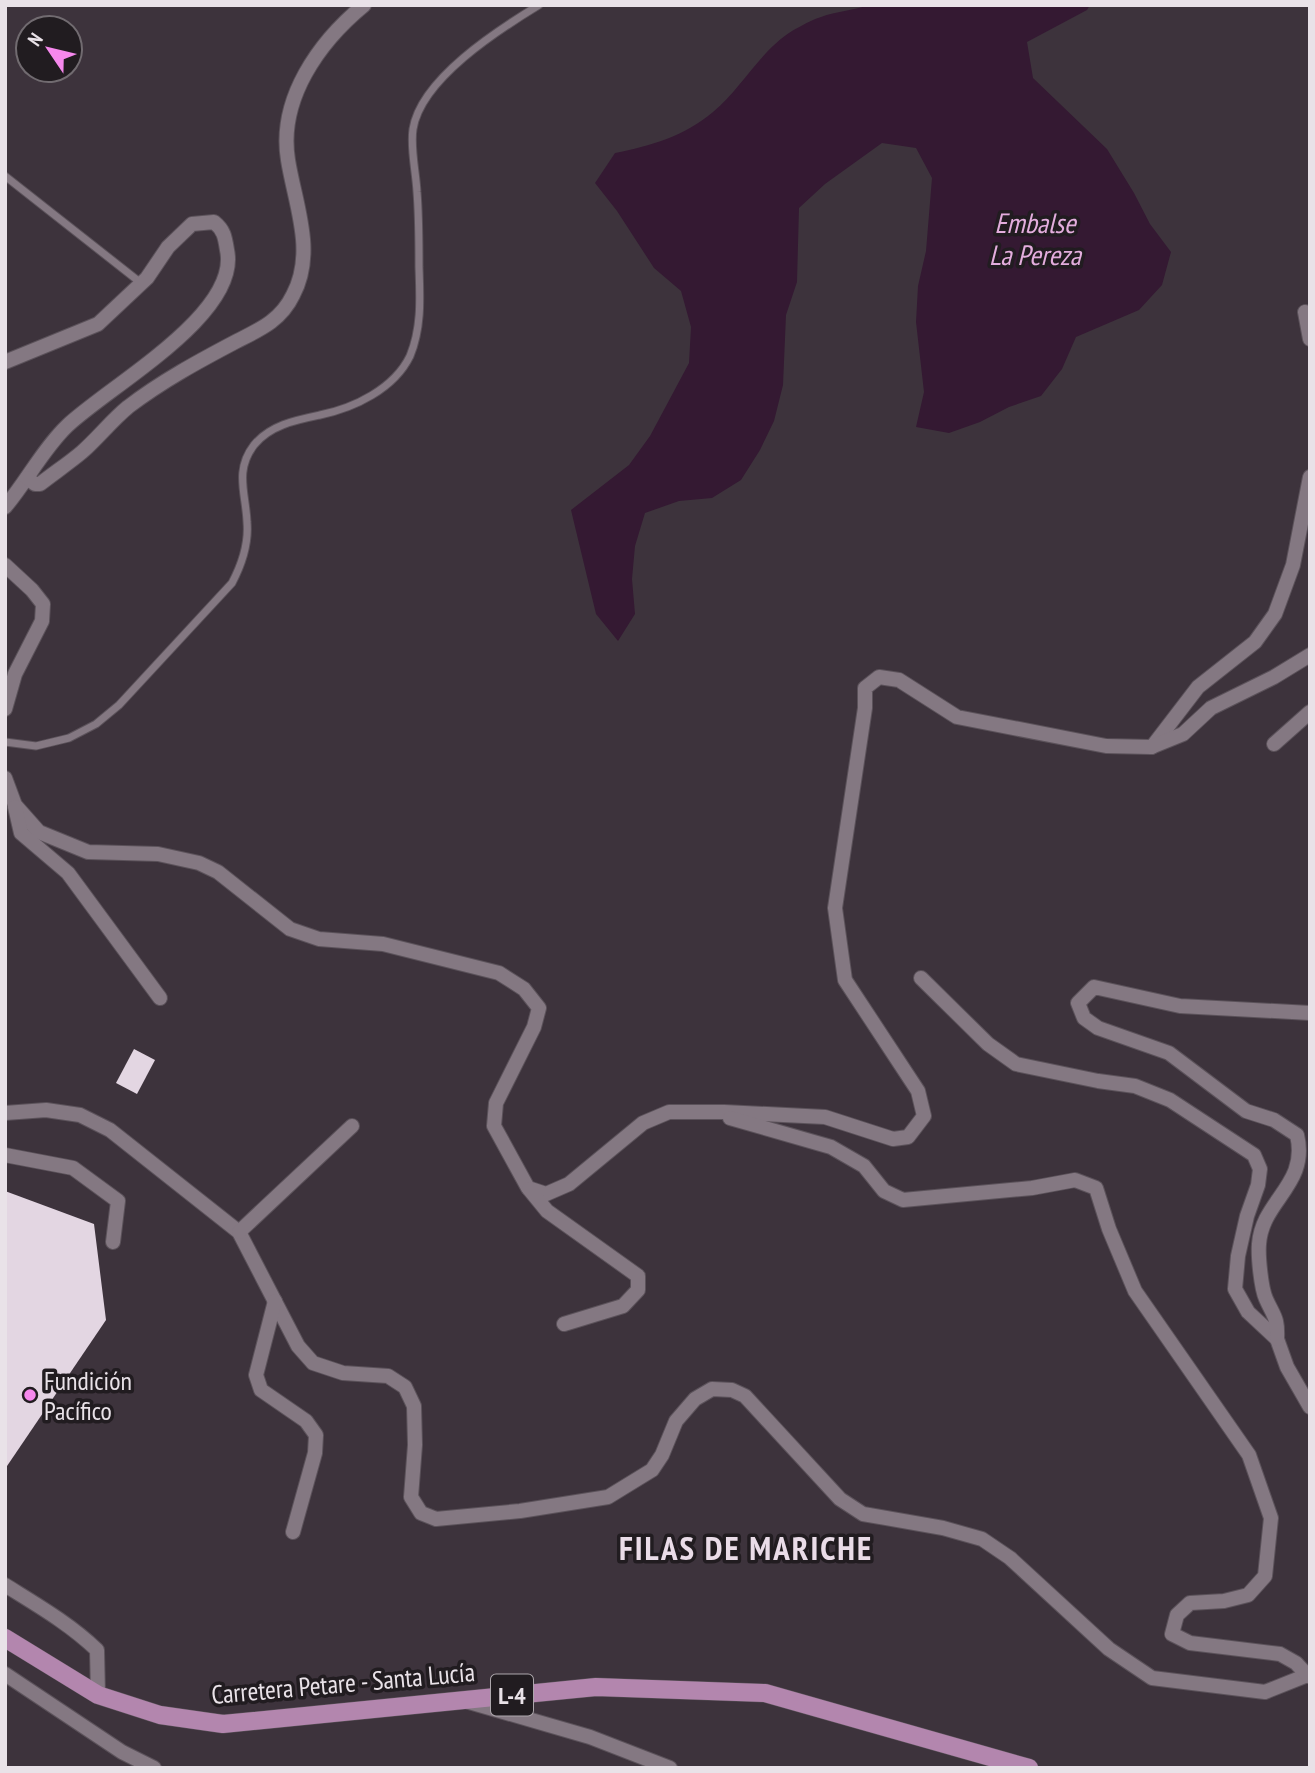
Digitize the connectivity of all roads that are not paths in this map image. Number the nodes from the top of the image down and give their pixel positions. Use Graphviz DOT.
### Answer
graph roads {
  1 [pos="364,5"];
  2 [pos="539,5"];
  3 [pos="5,177"];
  4 [pos="141,283"];
  5 [pos="1305,312"];
  6 [pos="1310,339"];
  7 [pos="5,362"];
  8 [pos="1310,477"];
  9 [pos="27,478"];
  10 [pos="5,507"];
  11 [pos="5,565"];
  12 [pos="1310,655"];
  13 [pos="8,692"];
  14 [pos="5,709"];
  15 [pos="1310,712"];
  16 [pos="5,741"];
  17 [pos="1274,744"];
  18 [pos="1151,747"];
  19 [pos="5,778"];
  20 [pos="15,805"];
  21 [pos="921,978"];
  22 [pos="160,998"];
  23 [pos="1310,1013"];
  24 [pos="709,1112"];
  25 [pos="5,1113"];
  26 [pos="352,1126"];
  27 [pos="5,1155"];
  28 [pos="528,1188"];
  29 [pos="239,1232"];
  30 [pos="113,1242"];
  31 [pos="275,1301"];
  32 [pos="564,1324"];
  33 [pos="1277,1339"];
  34 [pos="1310,1407"];
  35 [pos="293,1532"];
  36 [pos="5,1585"];
  37 [pos="5,1638"];
  38 [pos="5,1674"];
  39 [pos="1309,1675"];
  40 [pos="98,1695"];
  41 [pos="464,1700"];
  42 [pos="153,1768"];
  43 [pos="670,1768"];
  44 [pos="1029,1768"];
  1 -- 9 [label="street"];
  2 -- 16 [label="lane"];
  3 -- 4 [label="lane"];
  4 -- 7 [label="street"];
  4 -- 9 [label="street"];
  5 -- 6 [label="street"];
  8 -- 18 [label="street"];
  9 -- 10 [label="street"];
  11 -- 13 [label="street"];
  12 -- 18 [label="street"];
  13 -- 14 [label="street"];
  15 -- 17 [label="street"];
  18 -- 24 [label="street"];
  19 -- 20 [label="street"];
  20 -- 22 [label="street"];
  20 -- 28 [label="street"];
  21 -- 33 [label="street"];
  23 -- 33 [label="street"];
  24 -- 28 [label="street"];
  24 -- 39 [label="street"];
  25 -- 29 [label="street"];
  26 -- 29 [label="street"];
  27 -- 30 [label="street"];
  28 -- 32 [label="street"];
  29 -- 31 [label="street"];
  31 -- 35 [label="street"];
  31 -- 39 [label="street"];
  33 -- 34 [label="street"];
  36 -- 40 [label="street"];
  37 -- 40 [label="main road, Carretera Petare - Santa Lucía / L-4"];
  38 -- 42 [label="street"];
  40 -- 41 [label="main road, Carretera Petare - Santa Lucía / L-4"];
  41 -- 43 [label="street"];
  41 -- 44 [label="main road, Carretera Petare - Santa Lucía / L-4"];
}
